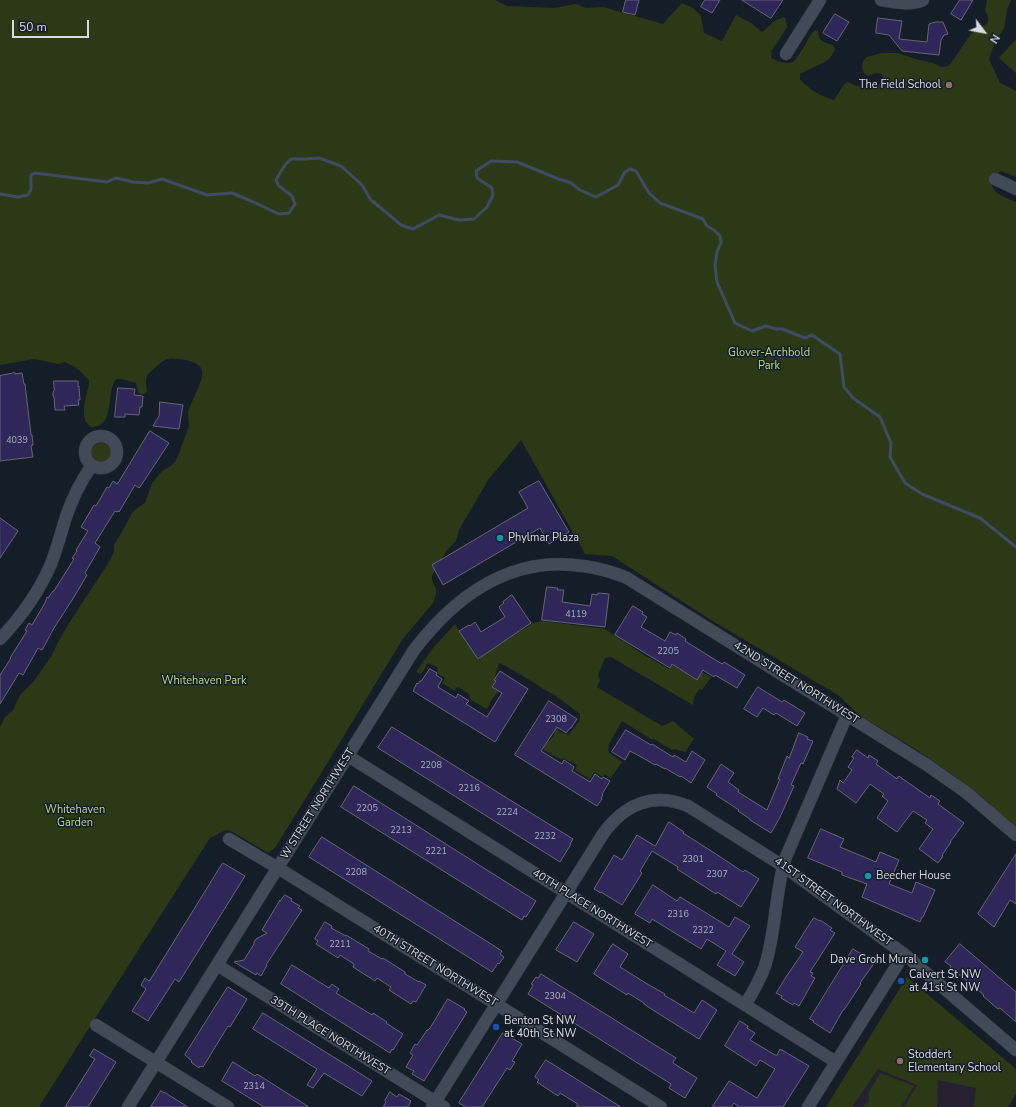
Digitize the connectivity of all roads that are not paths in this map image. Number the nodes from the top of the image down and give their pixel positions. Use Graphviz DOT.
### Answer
graph roads {
  1 [pos="820,0"];
  2 [pos="881,0"];
  3 [pos="923,0"];
  4 [pos="786,54"];
  5 [pos="995,179"];
  6 [pos="1016,189"];
  7 [pos="92,466"];
  8 [pos="559,564"];
  9 [pos="0,639"];
  10 [pos="847,715"];
  11 [pos="348,756"];
  12 [pos="1016,835"];
  13 [pos="229,840"];
  14 [pos="784,866"];
  15 [pos="278,868"];
  16 [pos="566,892"];
  17 [pos="904,954"];
  18 [pos="217,965"];
  19 [pos="496,1004"];
  20 [pos="745,1004"];
  21 [pos="96,1025"];
  22 [pos="1016,1050"];
  23 [pos="156,1062"];
  24 [pos="836,1062"];
  25 [pos="437,1105"];
  26 [pos="128,1107"];
  27 [pos="228,1107"];
  28 [pos="661,1107"];
  29 [pos="808,1107"];
  1 -- 4 [label="street"];
  2 -- 3 [label="street"];
  5 -- 6 [label="street"];
  7 -- 9 [label="street"];
  8 -- 10 [label="street, 42ND STREET NORTHWEST"];
  8 -- 11 [label="street, W STREET NORTHWEST"];
  10 -- 12 [label="street, 42ND STREET NORTHWEST"];
  10 -- 14 [label="street"];
  11 -- 15 [label="street, W STREET NORTHWEST"];
  11 -- 16 [label="street, 40TH PLACE NORTHWEST"];
  13 -- 15 [label="street, 40TH STREET NORTHWEST"];
  14 -- 16 [label="street, 41ST STREET NORTHWEST"];
  14 -- 17 [label="street, 41ST STREET NORTHWEST"];
  14 -- 20 [label="street"];
  15 -- 18 [label="street, W STREET NORTHWEST"];
  15 -- 19 [label="street, 40TH STREET NORTHWEST"];
  16 -- 19 [label="street, 41ST STREET NORTHWEST"];
  16 -- 20 [label="street, 40TH PLACE NORTHWEST"];
  17 -- 22 [label="street, 41ST STREET NORTHWEST"];
  17 -- 24 [label="street"];
  18 -- 23 [label="street, W STREET NORTHWEST"];
  18 -- 25 [label="street, 39TH PLACE NORTHWEST"];
  19 -- 25 [label="street, 41ST STREET NORTHWEST"];
  19 -- 28 [label="street, 40TH STREET NORTHWEST"];
  20 -- 24 [label="street, 40TH PLACE NORTHWEST"];
  21 -- 23 [label="street"];
  23 -- 26 [label="street, W STREET NORTHWEST"];
  23 -- 27 [label="street"];
  24 -- 29 [label="street"];
}
